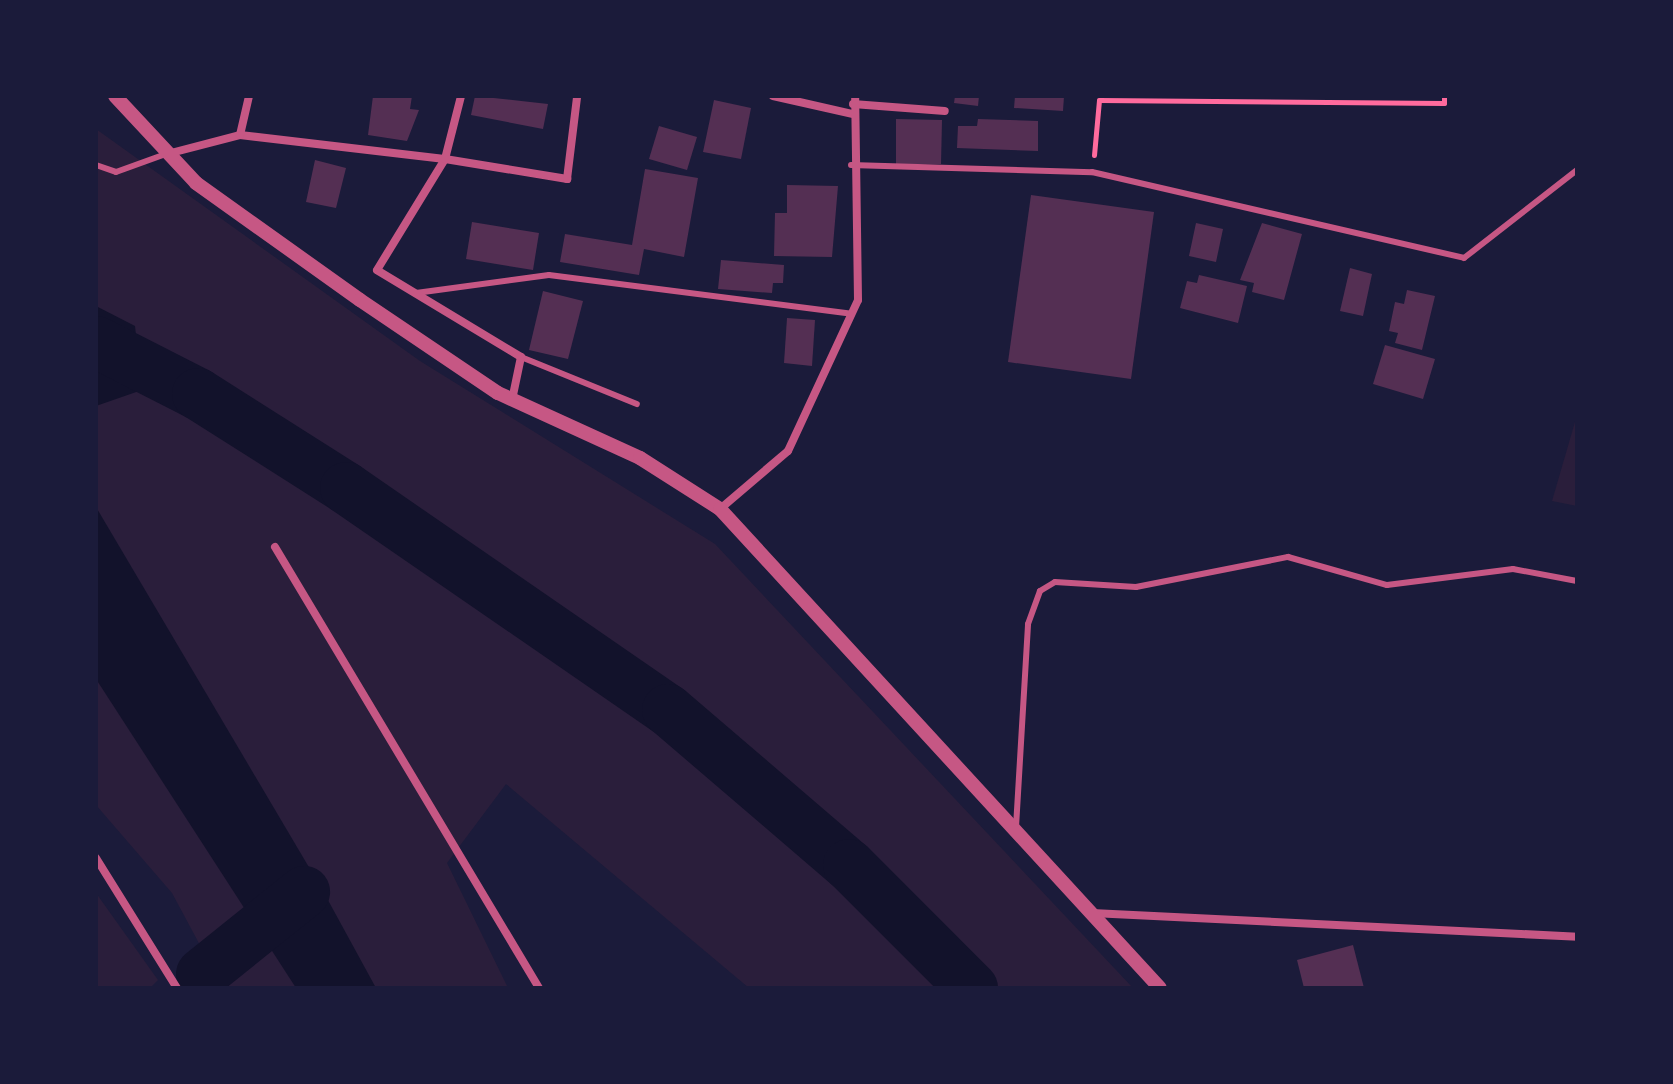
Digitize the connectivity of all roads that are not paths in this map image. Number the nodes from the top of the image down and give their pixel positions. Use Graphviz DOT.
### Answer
graph roads {
  1 [pos="115,96"];
  2 [pos="249,96"];
  3 [pos="461,96"];
  4 [pos="773,96"];
  5 [pos="575,97"];
  6 [pos="854,100"];
  7 [pos="945,111"];
  8 [pos="852,114"];
  9 [pos="240,135"];
  10 [pos="163,155"];
  11 [pos="445,159"];
  12 [pos="96,165"];
  13 [pos="851,165"];
  14 [pos="1577,170"];
  15 [pos="415,293"];
  16 [pos="852,314"];
  17 [pos="521,357"];
  18 [pos="512,400"];
  19 [pos="637,404"];
  20 [pos="720,509"];
  21 [pos="275,547"];
  22 [pos="1577,581"];
  23 [pos="1016,830"];
  24 [pos="96,858"];
  25 [pos="1092,913"];
  26 [pos="1577,937"];
  27 [pos="177,988"];
  28 [pos="539,988"];
  29 [pos="1160,988"];
  1 -- 10 [label="street"];
  2 -- 9 [label="street"];
  3 -- 11 [label="street"];
  4 -- 8 [label="street"];
  5 -- 11 [label="street"];
  6 -- 7 [label="street"];
  6 -- 8 [label="street"];
  8 -- 13 [label="street"];
  9 -- 10 [label="street"];
  9 -- 11 [label="street"];
  10 -- 12 [label="lane"];
  10 -- 18 [label="street"];
  11 -- 15 [label="street"];
  13 -- 14 [label="lane"];
  13 -- 16 [label="street"];
  15 -- 16 [label="lane"];
  15 -- 17 [label="street"];
  16 -- 20 [label="street"];
  17 -- 18 [label="street"];
  17 -- 19 [label="lane"];
  18 -- 20 [label="street"];
  20 -- 23 [label="street"];
  21 -- 28 [label="street"];
  22 -- 23 [label="lane"];
  23 -- 25 [label="street"];
  24 -- 27 [label="street"];
  25 -- 26 [label="street"];
  25 -- 29 [label="street"];
}
